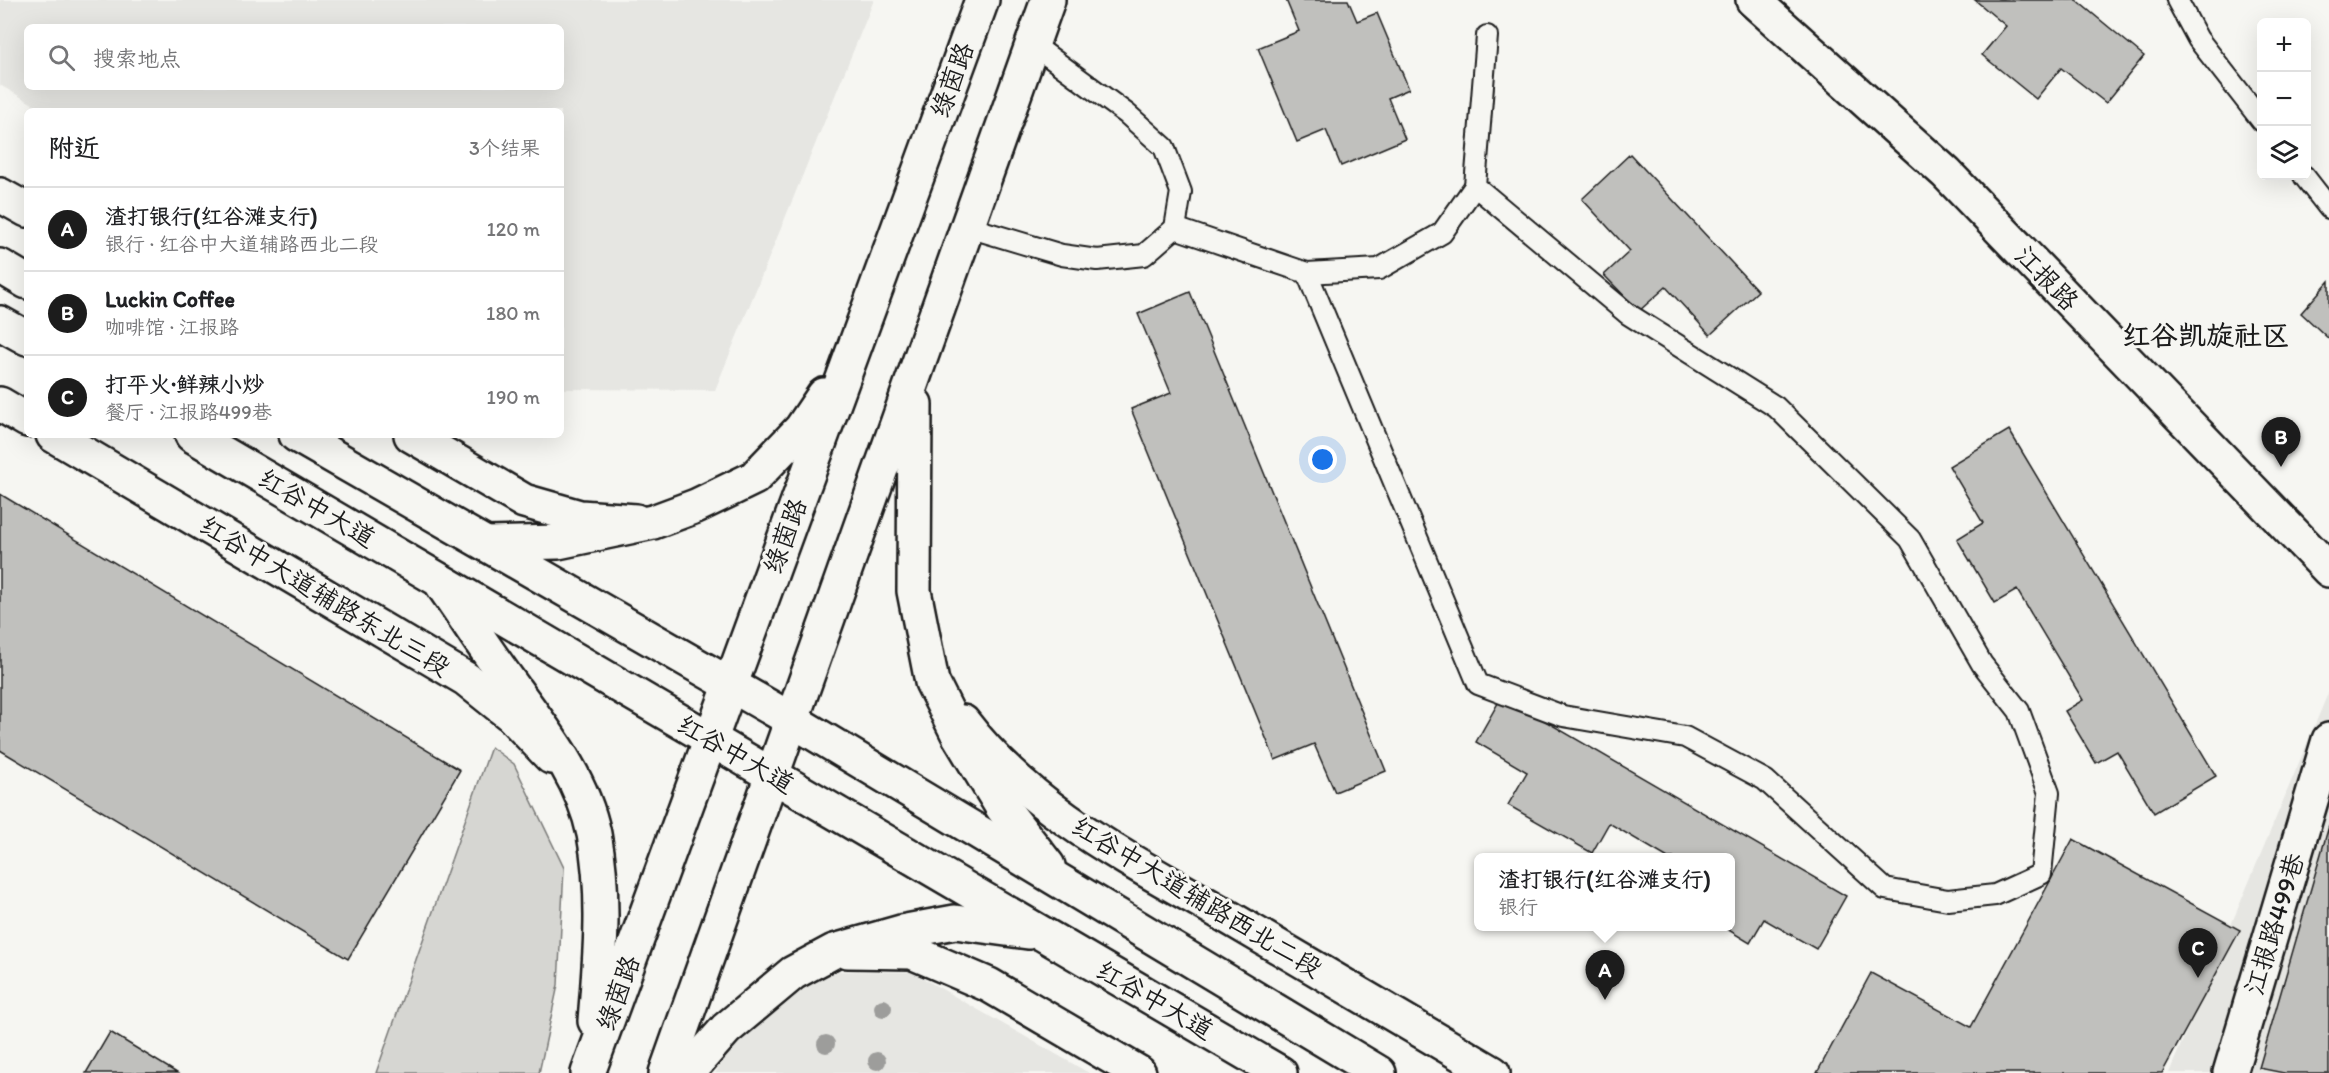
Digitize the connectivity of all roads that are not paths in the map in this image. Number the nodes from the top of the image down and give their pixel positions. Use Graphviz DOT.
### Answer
graph roads {
  1 [pos="982,0"];
  2 [pos="1048,0"];
  3 [pos="1753,0"];
  4 [pos="2176,0"];
  5 [pos="1487,36"];
  6 [pos="1032,44"];
  7 [pos="2257,115"];
  8 [pos="2307,180"];
  9 [pos="1475,186"];
  10 [pos="0,195"];
  11 [pos="2329,207"];
  12 [pos="24,208"];
  13 [pos="968,227"];
  14 [pos="1175,228"];
  15 [pos="0,266"];
  16 [pos="1306,273"];
  17 [pos="24,280"];
  18 [pos="0,322"];
  19 [pos="24,336"];
  20 [pos="852,354"];
  21 [pos="915,378"];
  22 [pos="0,404"];
  23 [pos="24,418"];
  24 [pos="58,438"];
  25 [pos="197,438"];
  26 [pos="301,438"];
  27 [pos="416,438"];
  28 [pos="653,522"];
  29 [pos="487,544"];
  30 [pos="2329,570"];
  31 [pos="439,579"];
  32 [pos="932,682"];
  33 [pos="731,684"];
  34 [pos="792,720"];
  35 [pos="711,739"];
  36 [pos="2329,740"];
  37 [pos="774,776"];
  38 [pos="576,785"];
  39 [pos="1061,881"];
  40 [pos="1043,934"];
  41 [pos="834,951"];
  42 [pos="589,1071"];
  43 [pos="666,1073"];
  44 [pos="687,1073"];
  45 [pos="1139,1073"];
  46 [pos="1280,1073"];
  47 [pos="1379,1073"];
  48 [pos="1493,1073"];
  49 [pos="2230,1073"];
  1 -- 20 [label="main road, 绿茵路"];
  2 -- 6 [label="main road"];
  3 -- 30 [label="main road, 江报路"];
  4 -- 7 [label="lane"];
  5 -- 9 [label="lane"];
  6 -- 13 [label="main road"];
  6 -- 14 [label="lane"];
  8 -- 11 [label="lane"];
  9 -- 16 [label="lane"];
  9 -- 16 [label="lane"];
  10 -- 12 [label="main road"];
  13 -- 14 [label="lane"];
  13 -- 21 [label="main road"];
  14 -- 16 [label="lane"];
  15 -- 17 [label="main road"];
  18 -- 19 [label="main road"];
  20 -- 28 [label="main road"];
  20 -- 33 [label="main road, 绿茵路"];
  21 -- 32 [label="main road"];
  21 -- 34 [label="main road"];
  22 -- 23 [label="main road"];
  24 -- 38 [label="main road, 红谷中大道辅路东北三段"];
  25 -- 31 [label="main road, 红谷中大道"];
  26 -- 29 [label="main road, 红谷中大道"];
  27 -- 28 [label="main road"];
  28 -- 29 [label="main road"];
  29 -- 33 [label="main road, 红谷中大道"];
  31 -- 35 [label="main road, 红谷中大道"];
  31 -- 38 [label="main road"];
  32 -- 39 [label="main road"];
  32 -- 48 [label="main road, 红谷中大道辅路西北二段"];
  33 -- 34 [label="main road, 红谷中大道"];
  33 -- 35 [label="main road, 绿茵路"];
  34 -- 37 [label="main road"];
  34 -- 39 [label="main road, 红谷中大道"];
  35 -- 37 [label="main road, 红谷中大道"];
  35 -- 42 [label="main road, 绿茵路"];
  36 -- 49 [label="main road, 江报路499巷"];
  37 -- 40 [label="main road, 红谷中大道"];
  37 -- 43 [label="main road"];
  38 -- 42 [label="main road"];
  39 -- 47 [label="main road, 红谷中大道"];
  40 -- 41 [label="main road"];
  40 -- 46 [label="main road, 红谷中大道"];
  41 -- 44 [label="main road"];
  41 -- 45 [label="main road"];
}
